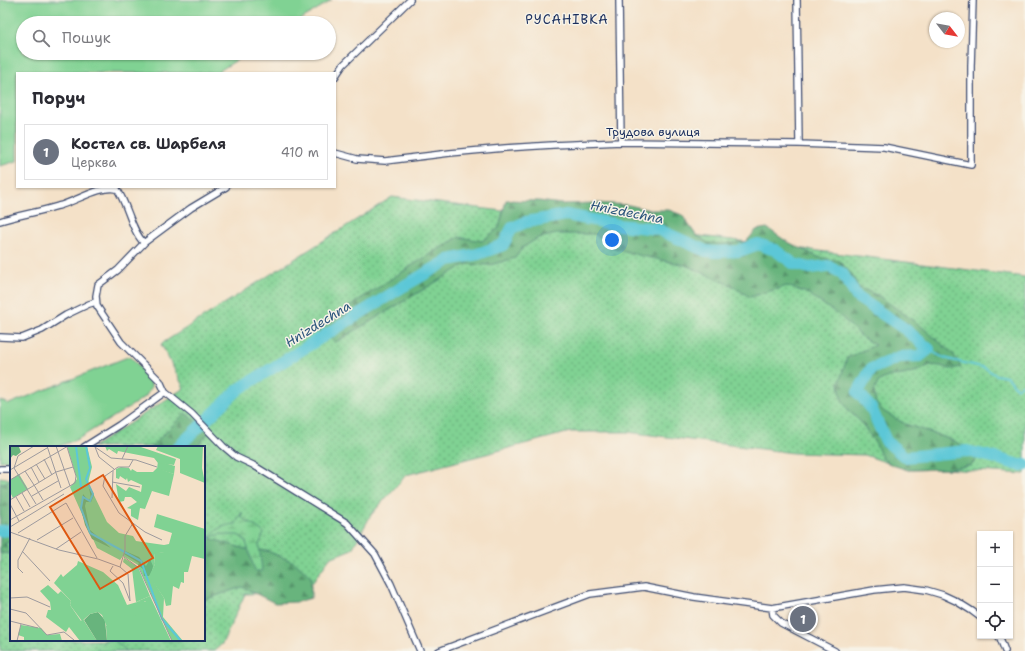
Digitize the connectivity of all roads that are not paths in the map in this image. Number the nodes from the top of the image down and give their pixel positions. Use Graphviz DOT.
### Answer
graph roads {
  1 [pos="410,0"];
  2 [pos="619,0"];
  3 [pos="797,0"];
  4 [pos="973,0"];
  5 [pos="336,75"];
  6 [pos="621,142"];
  7 [pos="799,144"];
  8 [pos="336,153"];
  9 [pos="106,188"];
  10 [pos="117,188"];
  11 [pos="224,188"];
  12 [pos="0,221"];
  13 [pos="144,243"];
  14 [pos="96,302"];
  15 [pos="0,337"];
  16 [pos="165,392"];
  17 [pos="86,446"];
  18 [pos="772,608"];
  19 [pos="977,615"];
  20 [pos="1000,639"];
  21 [pos="420,651"];
  22 [pos="439,651"];
  23 [pos="835,651"];
  24 [pos="1005,651"];
  1 -- 5 [label="street"];
  2 -- 6 [label="street"];
  3 -- 7 [label="street"];
  4 -- 7 [label="street, Трудова вулиця"];
  6 -- 7 [label="street, Трудова вулиця"];
  6 -- 8 [label="street, Трудова вулиця"];
  9 -- 12 [label="street"];
  10 -- 13 [label="street"];
  11 -- 13 [label="street"];
  13 -- 14 [label="street"];
  14 -- 15 [label="street"];
  14 -- 16 [label="street"];
  16 -- 17 [label="street"];
  16 -- 21 [label="street"];
  18 -- 19 [label="street"];
  18 -- 22 [label="street"];
  18 -- 23 [label="street"];
  20 -- 24 [label="street"];
}
